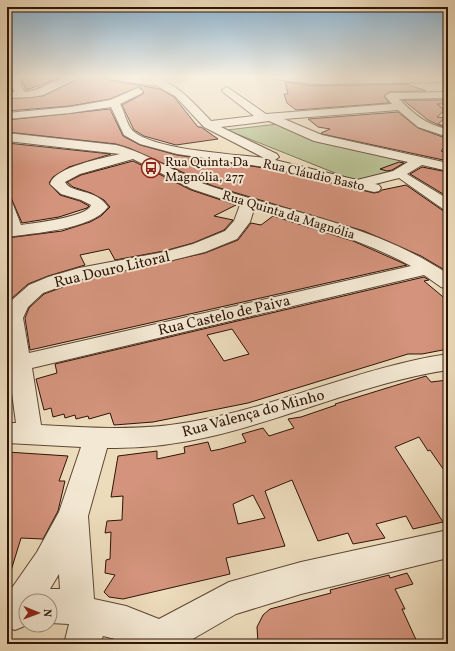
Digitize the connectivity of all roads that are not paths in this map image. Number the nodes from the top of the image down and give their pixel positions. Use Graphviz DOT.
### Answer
graph roads {
  1 [pos="92,106"];
  2 [pos="116,106"];
  3 [pos="191,106"];
  4 [pos="252,106"];
  5 [pos="401,107"];
  6 [pos="7,116"];
  7 [pos="268,117"];
  8 [pos="208,125"];
  9 [pos="448,133"];
  10 [pos="7,137"];
  11 [pos="155,144"];
  12 [pos="135,154"];
  13 [pos="419,160"];
  14 [pos="275,164"];
  15 [pos="448,167"];
  16 [pos="406,178"];
  17 [pos="356,184"];
  18 [pos="374,188"];
  19 [pos="248,202"];
  20 [pos="7,206"];
  21 [pos="448,206"];
  22 [pos="11,231"];
  23 [pos="428,268"];
  24 [pos="448,283"];
  25 [pos="19,362"];
  26 [pos="448,362"];
  27 [pos="18,433"];
  28 [pos="97,438"];
  29 [pos="73,516"];
  30 [pos="448,544"];
  31 [pos="16,613"];
  32 [pos="73,618"];
  33 [pos="160,643"];
  1 -- 6 [label="street"];
  2 -- 11 [label="street, Rua Cláudio Basto"];
  3 -- 8 [label="street"];
  4 -- 7 [label="street"];
  5 -- 7 [label="street"];
  5 -- 9 [label="street"];
  7 -- 8 [label="street"];
  7 -- 13 [label="street"];
  8 -- 14 [label="street"];
  10 -- 12 [label="street, Rua Quinta da Magnólia"];
  11 -- 12 [label="street"];
  11 -- 14 [label="street, Rua Cláudio Basto"];
  12 -- 19 [label="street, Rua Quinta da Magnólia"];
  12 -- 22 [label="street"];
  13 -- 15 [label="street"];
  13 -- 17 [label="street"];
  14 -- 17 [label="street, Rua Cláudio Basto"];
  16 -- 21 [label="street"];
  17 -- 18 [label="street, Rua Cláudio Basto"];
  19 -- 23 [label="street, Rua Quinta da Magnólia"];
  19 -- 25 [label="street, Rua Douro Litoral"];
  20 -- 22 [label="street"];
  23 -- 24 [label="street, Rua Quinta da Magnólia"];
  23 -- 25 [label="street, Rua Castelo de Paiva"];
  25 -- 27 [label="street, Rua Douro Litoral"];
  26 -- 28 [label="street, Rua Valença do Minho"];
  27 -- 28 [label="street, Rua Valença do Minho"];
  28 -- 29 [label="street"];
  29 -- 31 [label="street"];
  29 -- 32 [label="street"];
  30 -- 33 [label="street"];
  32 -- 33 [label="street"];
}
